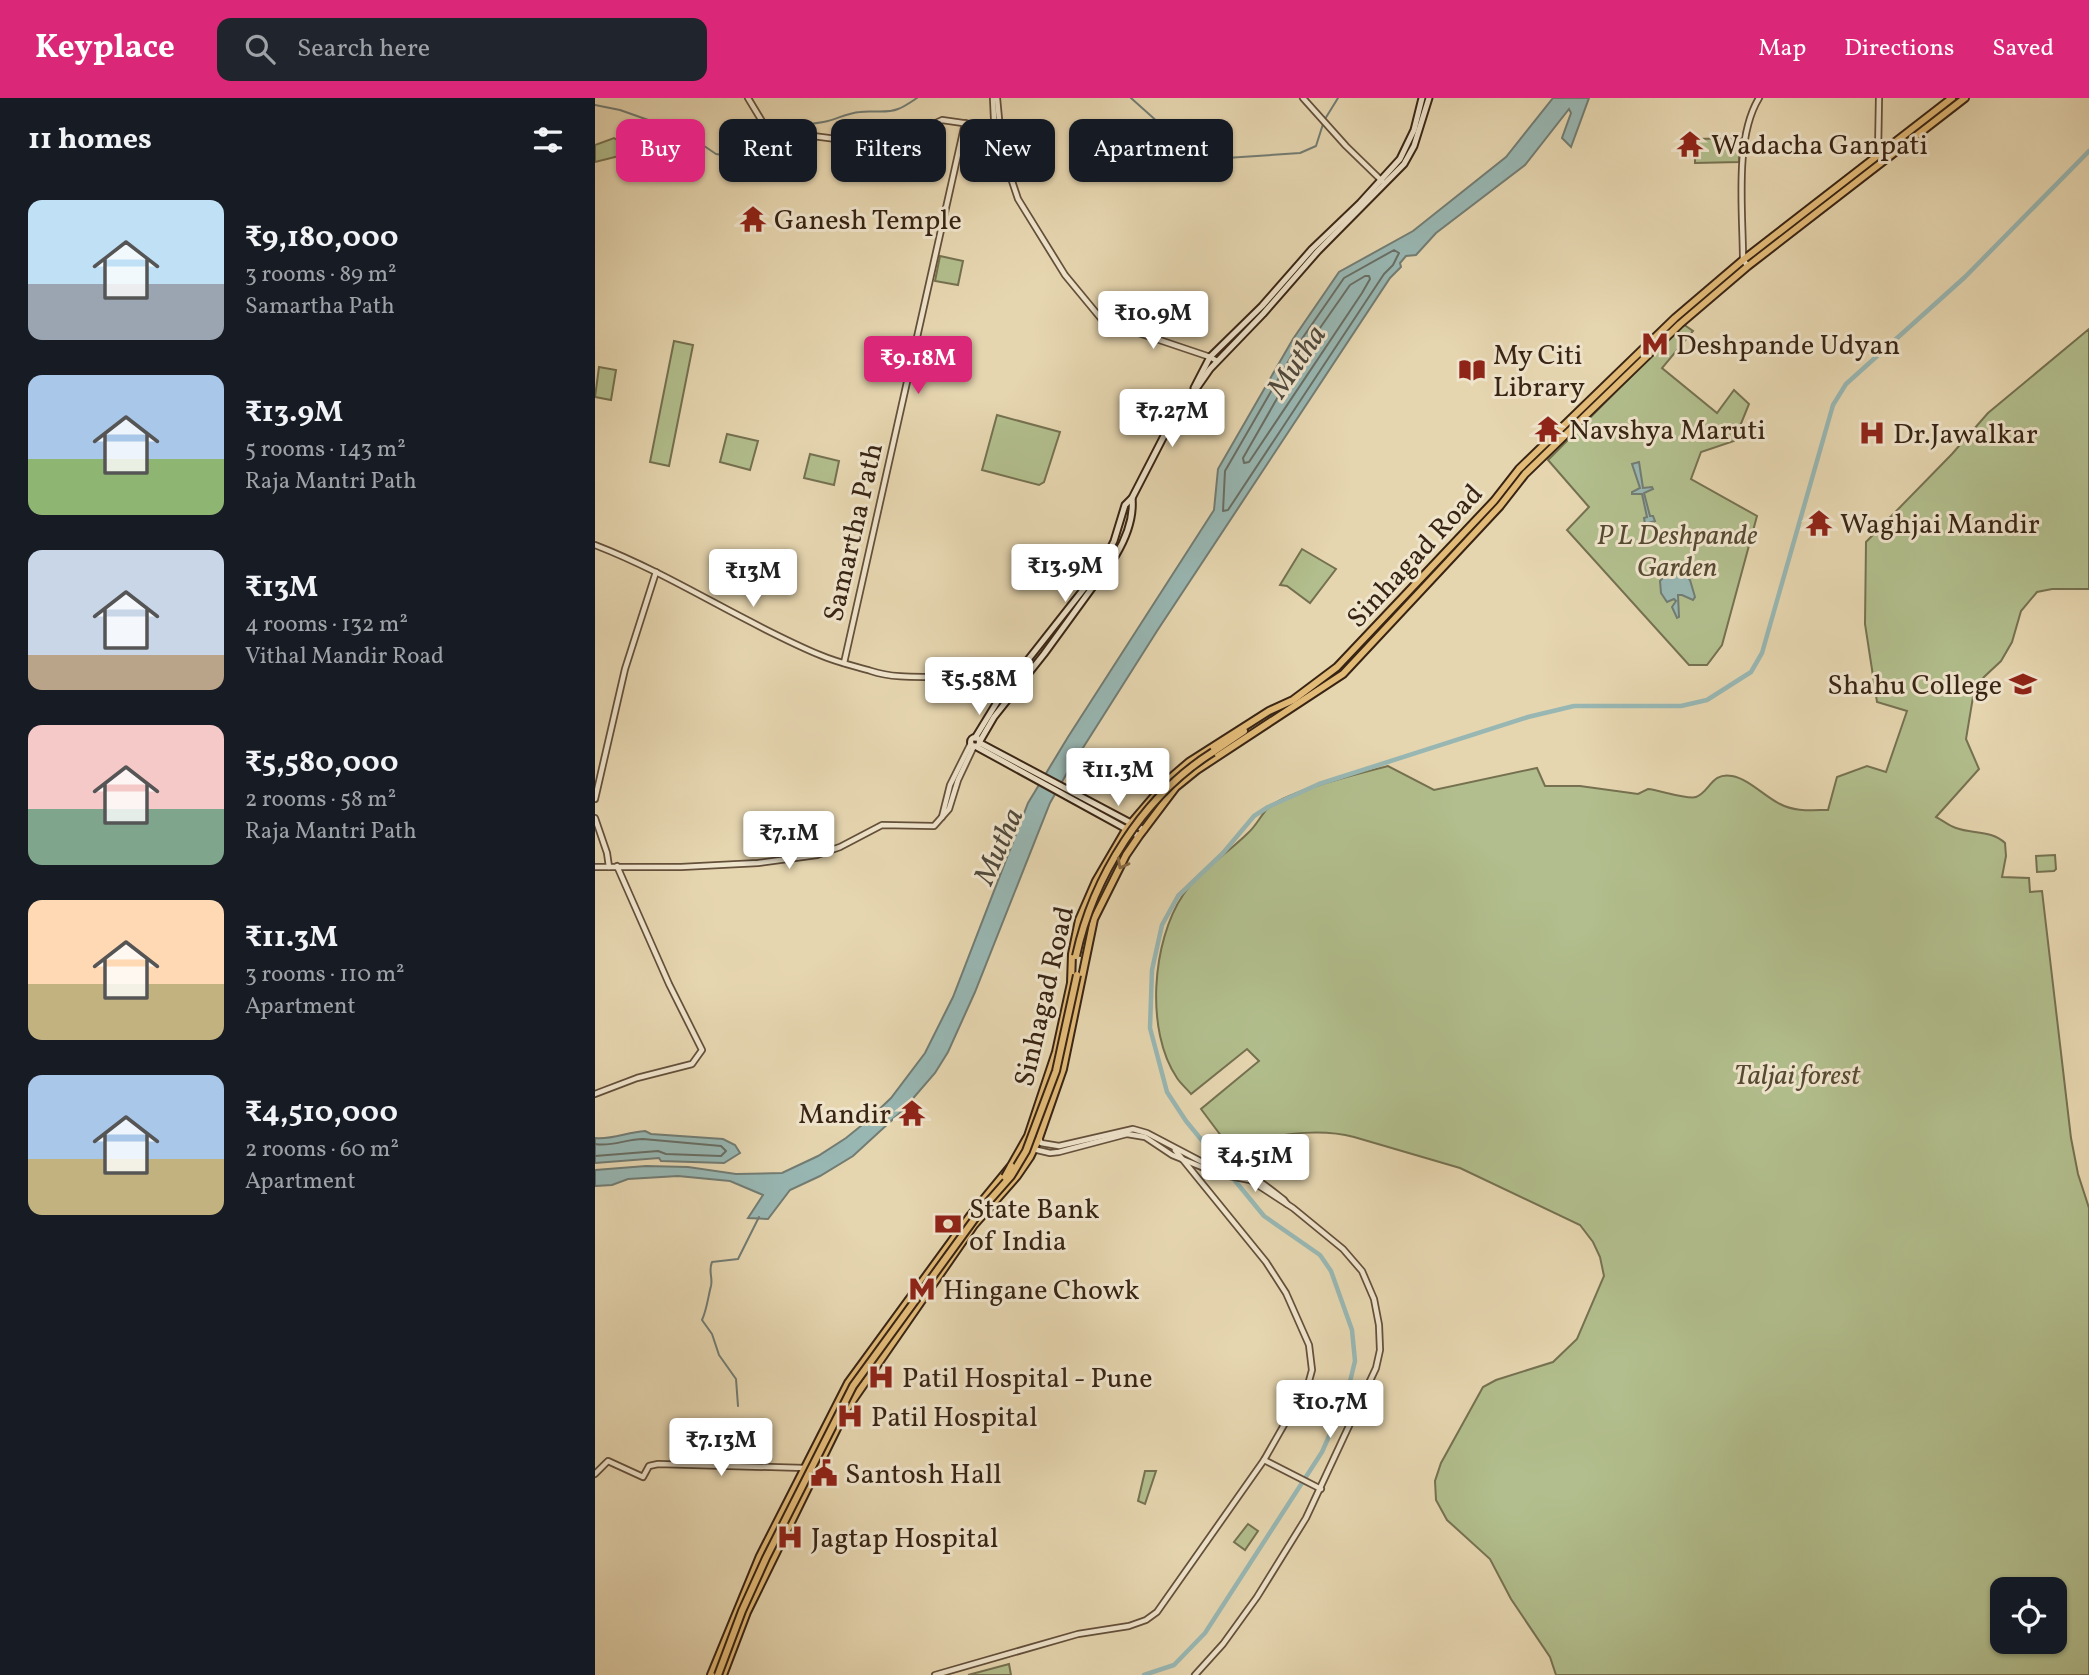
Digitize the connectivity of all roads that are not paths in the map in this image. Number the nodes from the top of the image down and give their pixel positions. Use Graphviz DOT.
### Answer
graph roads {
  1 [pos="748,98"];
  2 [pos="1303,98"];
  3 [pos="1422,98"];
  4 [pos="1429,98"];
  5 [pos="1759,98"];
  6 [pos="1879,98"];
  7 [pos="1952,98"];
  8 [pos="1965,98"];
  9 [pos="995,100"];
  10 [pos="999,119"];
  11 [pos="960,122"];
  12 [pos="1412,145"];
  13 [pos="960,146"];
  14 [pos="1878,154"];
  15 [pos="1382,181"];
  16 [pos="1012,182"];
  17 [pos="1745,263"];
  18 [pos="1210,357"];
  19 [pos="1217,361"];
  20 [pos="1194,390"];
  21 [pos="1556,437"];
  22 [pos="1132,498"];
  23 [pos="595,545"];
  24 [pos="656,572"];
  25 [pos="845,663"];
  26 [pos="1005,689"];
  27 [pos="1011,694"];
  28 [pos="1293,700"];
  29 [pos="976,743"];
  30 [pos="595,799"];
  31 [pos="595,818"];
  32 [pos="1130,826"];
  33 [pos="1142,833"];
  34 [pos="617,866"];
  35 [pos="595,867"];
  36 [pos="609,867"];
  37 [pos="1086,953"];
  38 [pos="1071,983"];
  39 [pos="597,1091"];
  40 [pos="1028,1136"];
  41 [pos="1039,1138"];
  42 [pos="1033,1150"];
  43 [pos="1175,1150"];
  44 [pos="1183,1160"];
  45 [pos="1011,1166"];
  46 [pos="1219,1172"];
  47 [pos="1264,1460"];
  48 [pos="806,1468"];
  49 [pos="817,1472"];
  50 [pos="595,1474"];
  51 [pos="1320,1488"];
  52 [pos="717,1675"];
  53 [pos="935,1675"];
  54 [pos="1195,1675"];
  1 -- 11 [label="street"];
  2 -- 15 [label="street"];
  3 -- 12 [label="main road"];
  4 -- 12 [label="main road"];
  5 -- 17 [label="street"];
  6 -- 14 [label="street"];
  7 -- 14 [label="main road, Sinhagad Road"];
  8 -- 17 [label="main road, Sinhagad Road"];
  9 -- 10 [label="street"];
  12 -- 15 [label="main road"];
  13 -- 25 [label="street, Samartha Path"];
  14 -- 17 [label="main road, Sinhagad Road"];
  15 -- 18 [label="main road"];
  15 -- 19 [label="main road"];
  16 -- 18 [label="street"];
  17 -- 21 [label="main road, Sinhagad Road"];
  18 -- 19 [label="street"];
  18 -- 20 [label="main road"];
  19 -- 20 [label="main road"];
  20 -- 22 [label="main road"];
  21 -- 28 [label="main road, Sinhagad Road"];
  21 -- 33 [label="main road, Sinhagad Road"];
  22 -- 26 [label="main road"];
  22 -- 27 [label="main road"];
  23 -- 24 [label="street"];
  24 -- 25 [label="street"];
  24 -- 30 [label="street"];
  25 -- 26 [label="street"];
  26 -- 27 [label="street"];
  26 -- 29 [label="main road"];
  27 -- 29 [label="main road"];
  28 -- 32 [label="main road, Sinhagad Road"];
  28 -- 38 [label="main road, bridge"];
  29 -- 32 [label="main road"];
  29 -- 34 [label="street"];
  31 -- 36 [label="street"];
  32 -- 33 [label="main road"];
  32 -- 38 [label="main road, Sinhagad Road"];
  33 -- 37 [label="main road, Sinhagad Road, one-way"];
  34 -- 36 [label="street"];
  34 -- 39 [label="street"];
  35 -- 36 [label="street"];
  37 -- 41 [label="main road, Sinhagad Road"];
  37 -- 52 [label="main road, bridge"];
  38 -- 40 [label="main road, Sinhagad Road"];
  40 -- 42 [label="street"];
  40 -- 45 [label="main road, Sinhagad Road"];
  41 -- 42 [label="main road, Sinhagad Road"];
  41 -- 43 [label="street"];
  42 -- 44 [label="street"];
  42 -- 49 [label="main road, Sinhagad Road"];
  43 -- 44 [label="street"];
  43 -- 46 [label="street"];
  44 -- 46 [label="street"];
  44 -- 47 [label="street"];
  45 -- 48 [label="main road, Sinhagad Road"];
  45 -- 52 [label="main road, bridge"];
  46 -- 51 [label="street"];
  47 -- 51 [label="street"];
  47 -- 53 [label="street"];
  48 -- 49 [label="street"];
  48 -- 50 [label="street"];
  48 -- 52 [label="main road, Sinhagad Road"];
  49 -- 52 [label="main road, Sinhagad Road"];
  51 -- 54 [label="street"];
}
